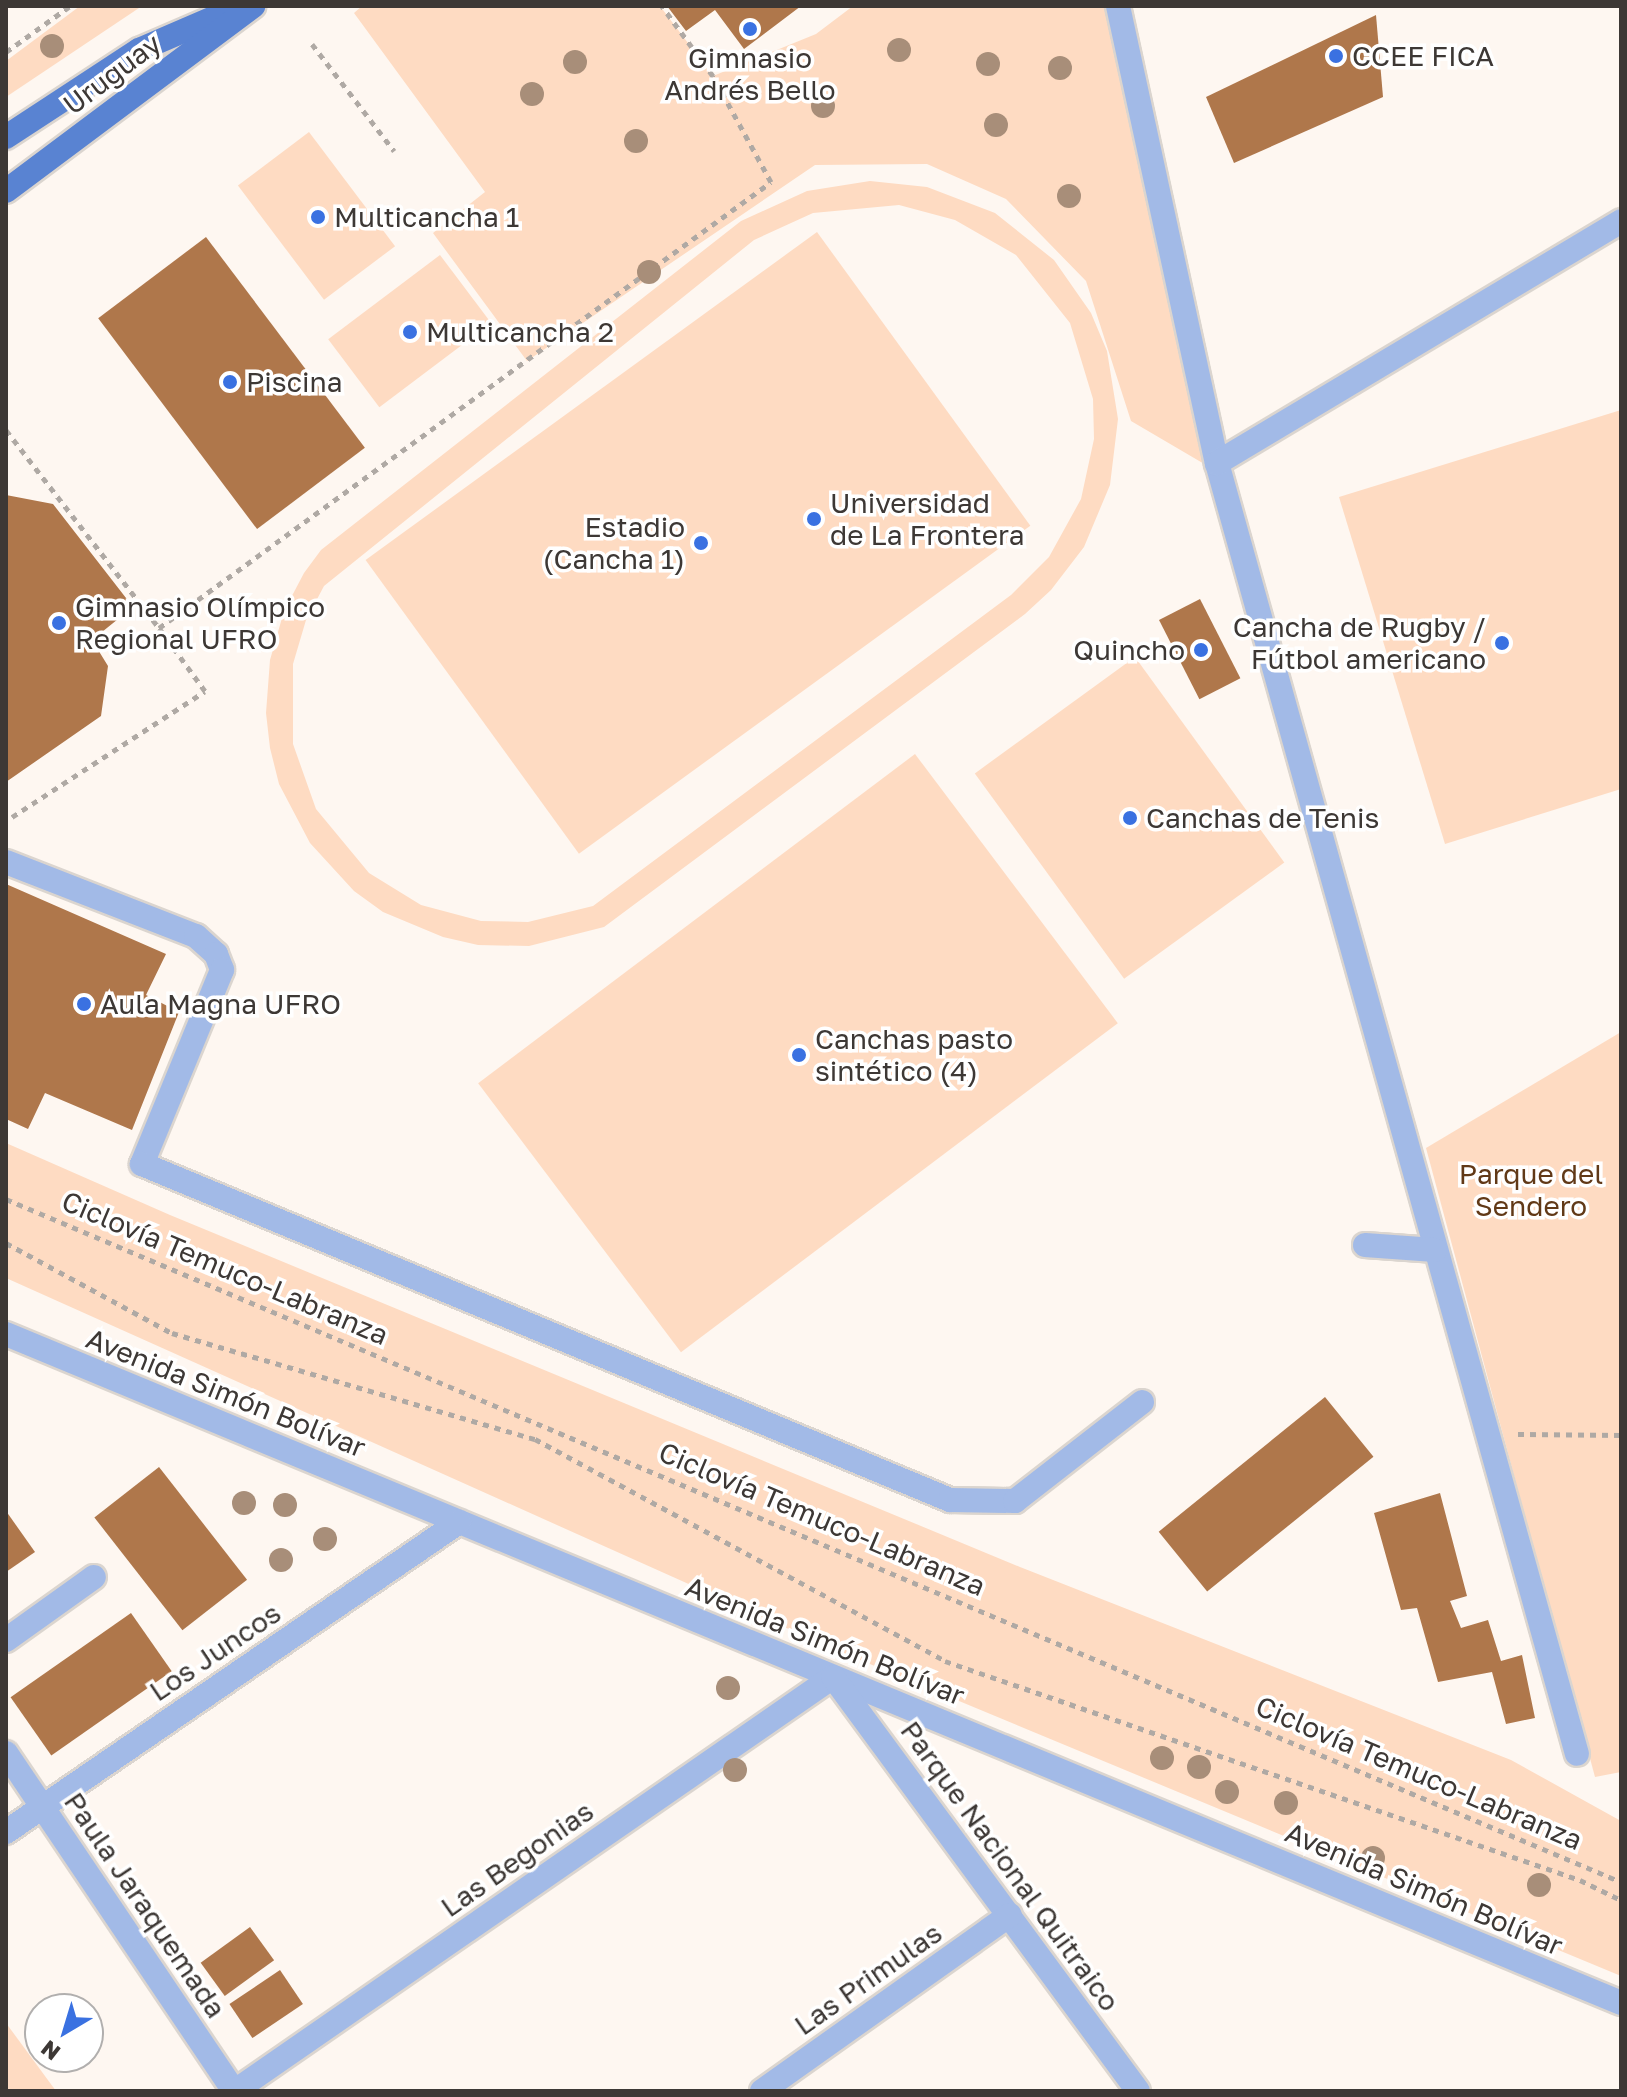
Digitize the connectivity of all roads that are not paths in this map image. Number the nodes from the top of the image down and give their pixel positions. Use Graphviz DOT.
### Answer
graph roads {
  1 [pos="241,6"];
  2 [pos="253,6"];
  3 [pos="1118,6"];
  4 [pos="6,137"];
  5 [pos="6,191"];
  6 [pos="1621,221"];
  7 [pos="1217,463"];
  8 [pos="6,862"];
  9 [pos="1365,1245"];
  10 [pos="1435,1250"];
  11 [pos="6,1334"];
  12 [pos="1142,1402"];
  13 [pos="459,1522"];
  14 [pos="94,1577"];
  15 [pos="6,1640"];
  16 [pos="833,1677"];
  17 [pos="6,1753"];
  18 [pos="1577,1754"];
  19 [pos="42,1807"];
  20 [pos="6,1832"];
  21 [pos="1010,1915"];
  22 [pos="1621,2003"];
  23 [pos="234,2091"];
  24 [pos="762,2091"];
  25 [pos="1138,2091"];
  1 -- 4 [label="main road, Uruguay"];
  2 -- 5 [label="main road, Uruguay"];
  3 -- 7 [label="street"];
  6 -- 7 [label="street"];
  7 -- 10 [label="street"];
  8 -- 12 [label="street"];
  9 -- 10 [label="street"];
  10 -- 18 [label="street"];
  11 -- 13 [label="street, Avenida Simón Bolívar"];
  13 -- 16 [label="street, Avenida Simón Bolívar"];
  13 -- 19 [label="street, Los Juncos"];
  14 -- 15 [label="street"];
  16 -- 21 [label="street, Parque Nacional Quitraico"];
  16 -- 22 [label="street, Avenida Simón Bolívar"];
  16 -- 23 [label="street, Las Begonias"];
  17 -- 19 [label="street, Paula Jaraquemada"];
  19 -- 20 [label="street, Los Juncos"];
  19 -- 23 [label="street, Paula Jaraquemada"];
  21 -- 24 [label="street, Las Primulas"];
  21 -- 25 [label="street, Parque Nacional Quitraico"];
}
